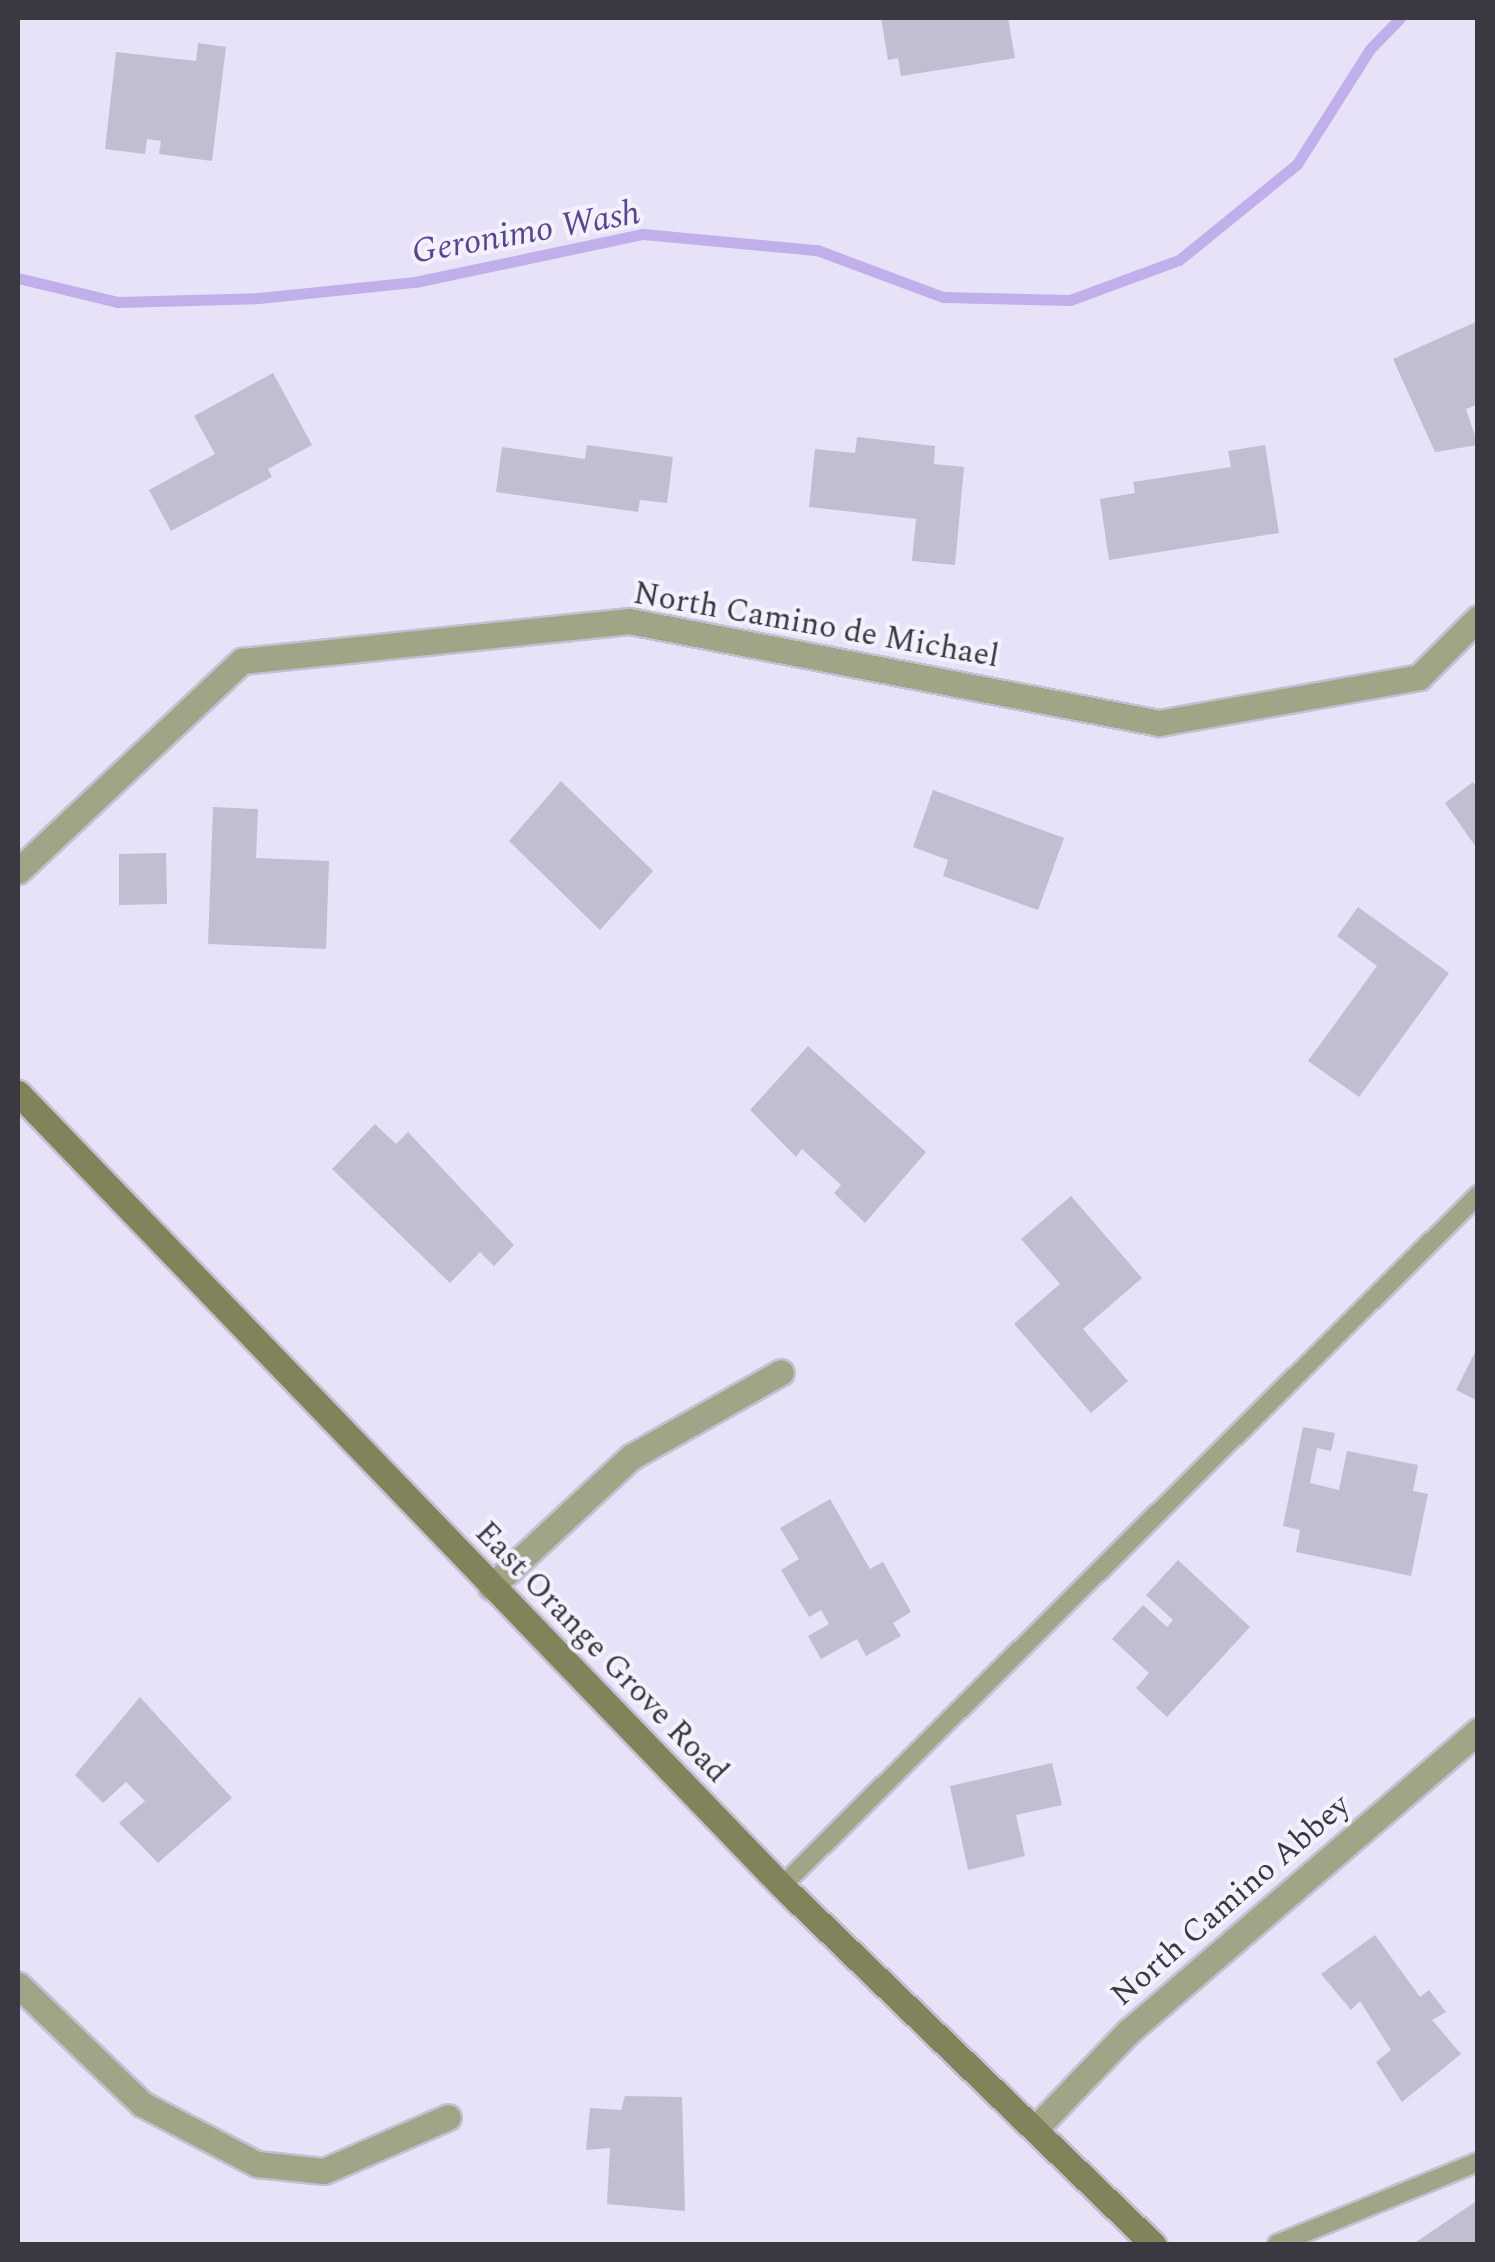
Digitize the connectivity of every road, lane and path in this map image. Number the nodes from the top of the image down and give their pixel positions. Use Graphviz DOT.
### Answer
graph roads {
  1 [pos="1478,618"];
  2 [pos="18,871"];
  3 [pos="18,1093"];
  4 [pos="1478,1195"];
  5 [pos="781,1372"];
  6 [pos="492,1586"];
  7 [pos="1478,1731"];
  8 [pos="782,1886"];
  9 [pos="22,2000"];
  10 [pos="448,2116"];
  11 [pos="1034,2129"];
  12 [pos="1478,2162"];
  13 [pos="1152,2244"];
  14 [pos="1277,2244"];
  1 -- 2 [label="street, North Camino de Michael"];
  3 -- 6 [label="main road, East Orange Grove Road"];
  4 -- 8 [label="lane"];
  5 -- 6 [label="street"];
  6 -- 8 [label="main road, East Orange Grove Road"];
  7 -- 11 [label="street, North Camino Abbey"];
  8 -- 11 [label="main road, East Orange Grove Road"];
  9 -- 10 [label="street"];
  11 -- 13 [label="main road, East Orange Grove Road"];
  12 -- 14 [label="lane"];
}
